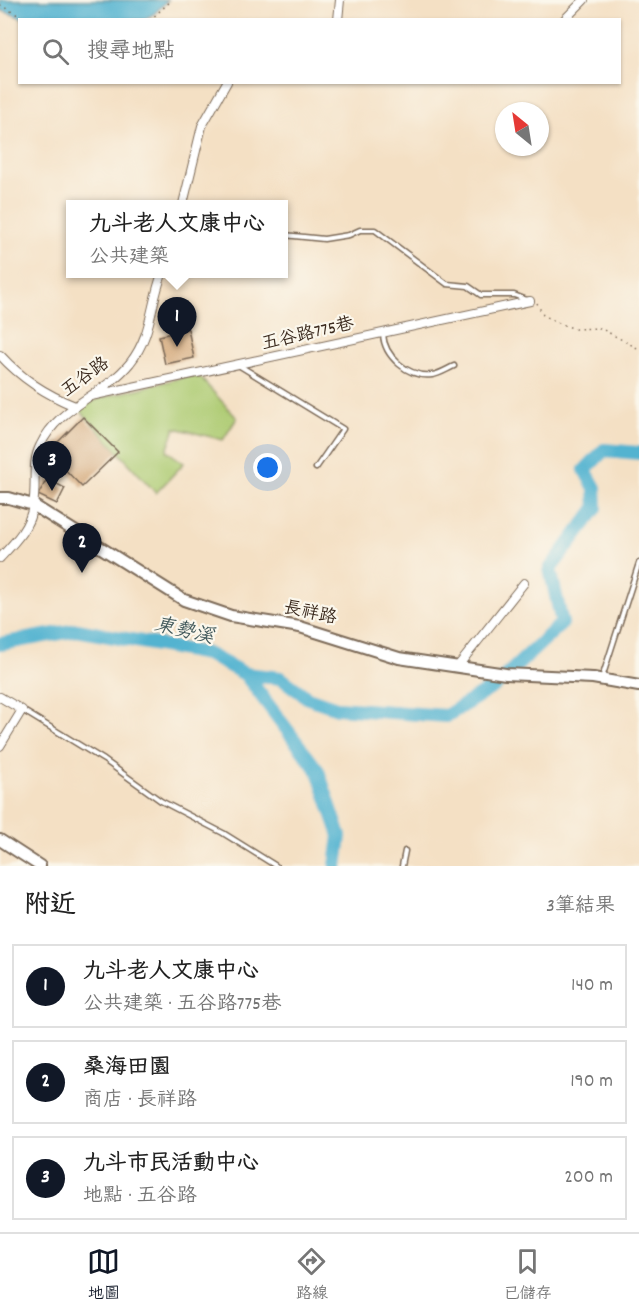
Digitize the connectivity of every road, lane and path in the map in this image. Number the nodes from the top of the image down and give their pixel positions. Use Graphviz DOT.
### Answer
graph roads {
  1 [pos="172,0"];
  2 [pos="340,0"];
  3 [pos="584,0"];
  4 [pos="0,5"];
  5 [pos="23,18"];
  6 [pos="152,18"];
  7 [pos="338,18"];
  8 [pos="568,18"];
  9 [pos="226,84"];
  10 [pos="184,200"];
  11 [pos="288,236"];
  12 [pos="161,278"];
  13 [pos="530,301"];
  14 [pos="383,333"];
  15 [pos="639,349"];
  16 [pos="0,355"];
  17 [pos="240,365"];
  18 [pos="454,366"];
  19 [pos="91,396"];
  20 [pos="75,405"];
  21 [pos="316,468"];
  22 [pos="0,498"];
  23 [pos="33,505"];
  24 [pos="0,558"];
  25 [pos="639,563"];
  26 [pos="524,583"];
  27 [pos="458,666"];
  28 [pos="602,679"];
  29 [pos="639,686"];
  30 [pos="0,697"];
  31 [pos="22,710"];
  32 [pos="0,746"];
  33 [pos="0,840"];
  34 [pos="405,851"];
  35 [pos="40,866"];
  36 [pos="276,866"];
  37 [pos="402,866"];
  1 -- 6 [label="path"];
  2 -- 7 [label="street"];
  3 -- 8 [label="street"];
  4 -- 5 [label="path"];
  9 -- 10 [label="street"];
  11 -- 13 [label="lane"];
  12 -- 19 [label="street, 五谷路"];
  13 -- 14 [label="street, 五谷路775巷"];
  13 -- 15 [label="path"];
  14 -- 17 [label="street, 五谷路775巷"];
  14 -- 18 [label="lane"];
  16 -- 20 [label="street"];
  17 -- 19 [label="street, 五谷路775巷"];
  17 -- 21 [label="lane"];
  19 -- 20 [label="street, 五谷路"];
  20 -- 23 [label="street, 五谷路"];
  22 -- 23 [label="street, 長祥路"];
  23 -- 24 [label="street, 五谷路"];
  23 -- 27 [label="street, 長祥路"];
  25 -- 28 [label="lane"];
  26 -- 27 [label="street"];
  27 -- 28 [label="street, 長祥路"];
  28 -- 29 [label="street, 長祥路"];
  30 -- 31 [label="street"];
  31 -- 32 [label="street"];
  31 -- 36 [label="lane"];
  33 -- 35 [label="street"];
  34 -- 37 [label="lane"];
}
